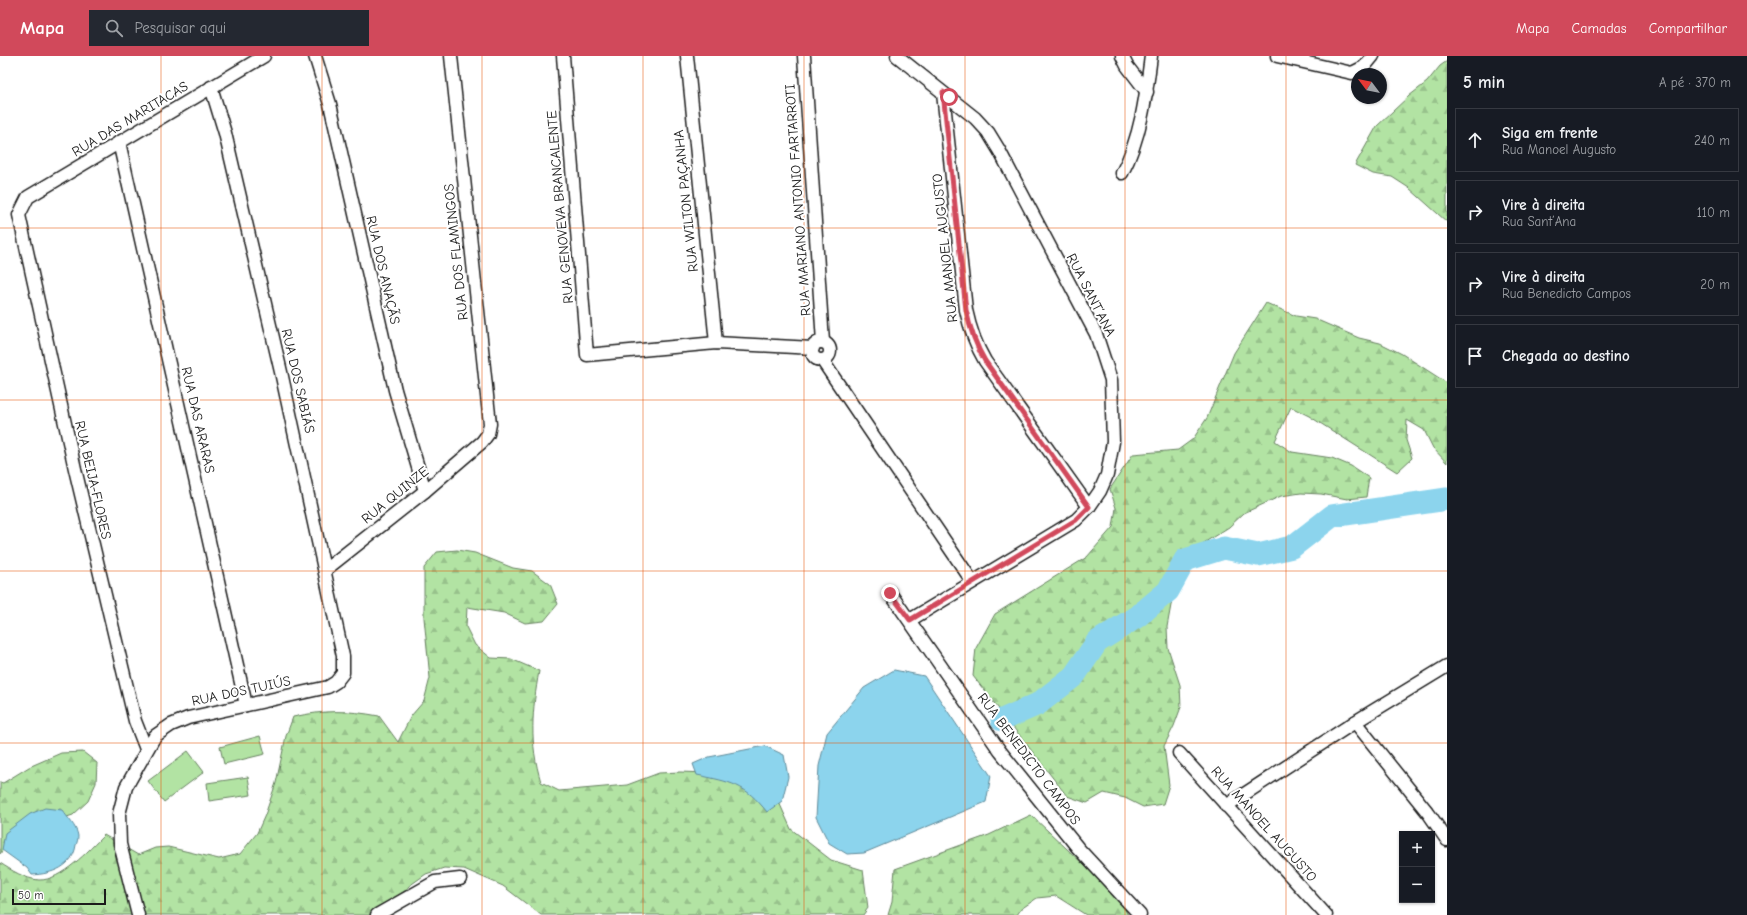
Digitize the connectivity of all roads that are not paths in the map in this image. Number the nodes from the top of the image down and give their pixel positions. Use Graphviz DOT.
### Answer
graph roads {
  1 [pos="264,56"];
  2 [pos="315,56"];
  3 [pos="451,56"];
  4 [pos="563,56"];
  5 [pos="687,56"];
  6 [pos="804,56"];
  7 [pos="897,56"];
  8 [pos="1122,56"];
  9 [pos="1151,56"];
  10 [pos="1276,56"];
  11 [pos="1373,56"];
  12 [pos="211,87"];
  13 [pos="943,92"];
  14 [pos="1147,92"];
  15 [pos="119,142"];
  16 [pos="1122,173"];
  17 [pos="19,215"];
  18 [pos="716,343"];
  19 [pos="818,345"];
  20 [pos="482,442"];
  21 [pos="425,491"];
  22 [pos="1089,507"];
  23 [pos="325,570"];
  24 [pos="972,581"];
  25 [pos="890,593"];
  26 [pos="910,620"];
  27 [pos="1447,666"];
  28 [pos="336,682"];
  29 [pos="246,705"];
  30 [pos="1355,722"];
  31 [pos="146,749"];
  32 [pos="1179,753"];
  33 [pos="1226,806"];
  34 [pos="1447,840"];
  35 [pos="460,879"];
  36 [pos="138,915"];
  37 [pos="377,915"];
  38 [pos="1140,915"];
  39 [pos="1326,915"];
  1 -- 12 [label="street, RUA DAS MARITACAS"];
  2 -- 21 [label="street, RUA DOS ANAÇÃS"];
  3 -- 20 [label="street, RUA DOS FLAMINGOS"];
  4 -- 18 [label="street, RUA GENOVEVA BRANCALENTE"];
  5 -- 18 [label="street, RUA WILTON PAÇANHA"];
  6 -- 19 [label="street, RUA MARIANO ANTONIO FARTARROTI"];
  7 -- 13 [label="street, RUA SANT’ANA"];
  8 -- 14 [label="street"];
  9 -- 14 [label="street"];
  10 -- 11 [label="street"];
  12 -- 15 [label="street, RUA DAS MARITACAS"];
  12 -- 23 [label="street, RUA DOS SABIÁS"];
  13 -- 22 [label="street, RUA MANOEL AUGUSTO"];
  13 -- 22 [label="street, RUA SANT’ANA"];
  14 -- 16 [label="street"];
  15 -- 17 [label="street, RUA DAS MARITACAS"];
  15 -- 29 [label="street, RUA DAS ARARAS"];
  17 -- 31 [label="street, RUA BEIJA-FLORES"];
  18 -- 19 [label="street"];
  19 -- 24 [label="street, RUA MARIANO ANTONIO FARTARROTI"];
  20 -- 21 [label="street, RUA QUINZE"];
  21 -- 23 [label="street, RUA QUINZE"];
  22 -- 24 [label="street, RUA SANT’ANA"];
  23 -- 28 [label="street, RUA DOS SABIÁS"];
  24 -- 26 [label="street, RUA SANT’ANA"];
  25 -- 26 [label="street, RUA BENEDICTO CAMPOS"];
  26 -- 38 [label="street, RUA BENEDICTO CAMPOS"];
  27 -- 30 [label="street"];
  28 -- 29 [label="street, RUA DOS TUIÚS"];
  29 -- 31 [label="street, RUA DOS TUIÚS"];
  30 -- 33 [label="street"];
  30 -- 34 [label="street"];
  31 -- 36 [label="street"];
  32 -- 33 [label="street, RUA MANOEL AUGUSTO"];
  33 -- 39 [label="street, RUA MANOEL AUGUSTO"];
  35 -- 37 [label="street"];
}
